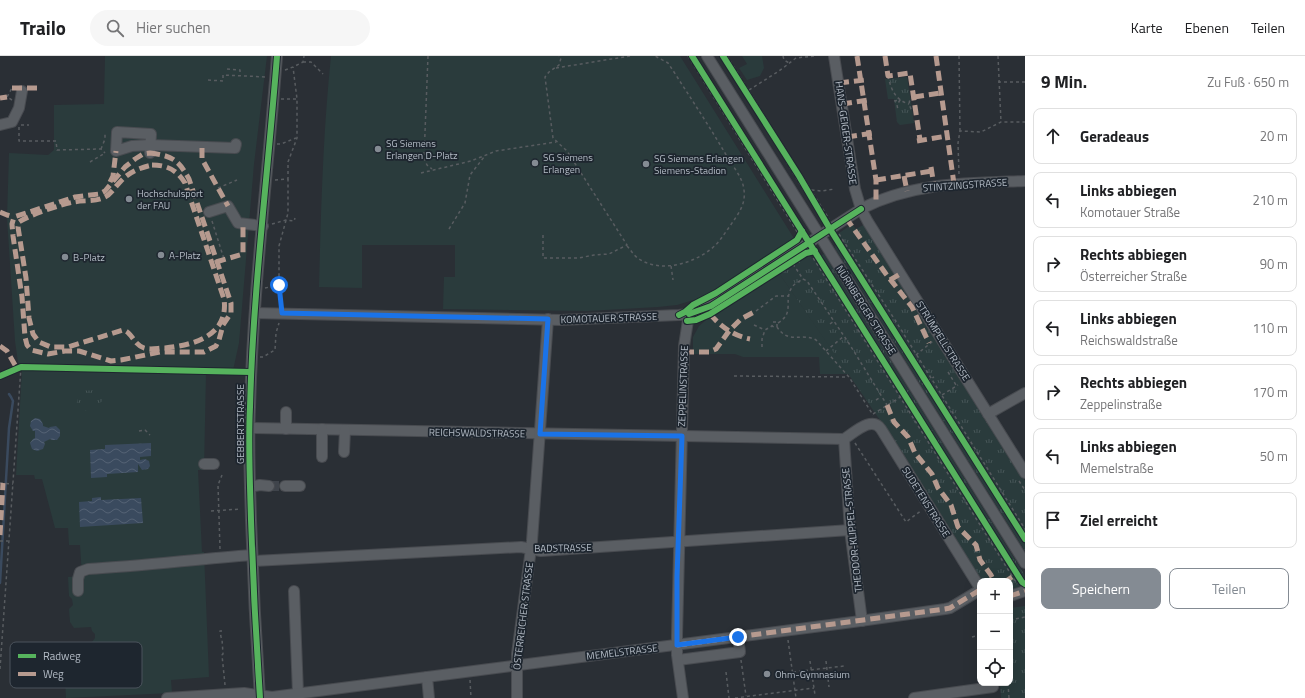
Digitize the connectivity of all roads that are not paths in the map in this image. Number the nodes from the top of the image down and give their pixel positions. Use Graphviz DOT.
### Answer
graph roads {
  1 [pos="277,56"];
  2 [pos="707,56"];
  3 [pos="834,56"];
  4 [pos="17,89"];
  5 [pos="0,125"];
  6 [pos="236,144"];
  7 [pos="150,149"];
  8 [pos="1025,181"];
  9 [pos="861,209"];
  10 [pos="209,212"];
  11 [pos="263,226"];
  12 [pos="820,235"];
  13 [pos="256,313"];
  14 [pos="689,314"];
  15 [pos="548,319"];
  16 [pos="1025,393"];
  17 [pos="988,414"];
  18 [pos="290,415"];
  19 [pos="249,428"];
  20 [pos="289,429"];
  21 [pos="322,430"];
  22 [pos="345,430"];
  23 [pos="540,434"];
  24 [pos="682,436"];
  25 [pos="849,440"];
  26 [pos="345,451"];
  27 [pos="322,457"];
  28 [pos="1021,476"];
  29 [pos="269,486"];
  30 [pos="285,486"];
  31 [pos="300,486"];
  32 [pos="250,487"];
  33 [pos="850,530"];
  34 [pos="679,542"];
  35 [pos="531,549"];
  36 [pos="253,558"];
  37 [pos="1025,563"];
  38 [pos="977,584"];
  39 [pos="1024,587"];
  40 [pos="78,591"];
  41 [pos="294,591"];
  42 [pos="977,591"];
  43 [pos="1013,594"];
  44 [pos="862,621"];
  45 [pos="738,637"];
  46 [pos="677,645"];
  47 [pos="678,660"];
  48 [pos="517,665"];
  49 [pos="427,677"];
  50 [pos="986,686"];
  51 [pos="992,686"];
  52 [pos="346,687"];
  53 [pos="298,693"];
  54 [pos="260,697"];
  55 [pos="167,698"];
  56 [pos="181,698"];
  57 [pos="347,698"];
  58 [pos="429,698"];
  59 [pos="517,698"];
  60 [pos="683,698"];
  61 [pos="914,698"];
  62 [pos="994,698"];
  1 -- 11 [label="street, GEBBERTSTRASSE"];
  2 -- 12 [label="street, NÜRNBERGER STRASSE"];
  3 -- 9 [label="street, HANS-GEIGER-STRASSE"];
  4 -- 5 [label="street"];
  6 -- 7 [label="street"];
  7 -- 7 [label="street"];
  8 -- 9 [label="street, STINTZINGSTRASSE"];
  9 -- 12 [label="street, STINTZINGSTRASSE"];
  9 -- 17 [label="street, STRÜMPELLSTRASSE"];
  10 -- 11 [label="street"];
  11 -- 13 [label="street, GEBBERTSTRASSE"];
  12 -- 14 [label="street, KOMOTAUER STRASSE"];
  12 -- 37 [label="street, NÜRNBERGER STRASSE"];
  13 -- 15 [label="street, KOMOTAUER STRASSE"];
  13 -- 19 [label="street, GEBBERTSTRASSE"];
  14 -- 15 [label="street, KOMOTAUER STRASSE"];
  14 -- 24 [label="street, ZEPPELINSTRASSE"];
  15 -- 23 [label="street, ÖSTERREICHER STRASSE"];
  16 -- 17 [label="street"];
  17 -- 28 [label="street, STRÜMPELLSTRASSE"];
  18 -- 20 [label="street"];
  19 -- 20 [label="street, REICHSWALDSTRASSE"];
  19 -- 32 [label="street, GEBBERTSTRASSE"];
  20 -- 21 [label="street, REICHSWALDSTRASSE"];
  21 -- 22 [label="street, REICHSWALDSTRASSE"];
  21 -- 27 [label="street"];
  22 -- 23 [label="street, REICHSWALDSTRASSE"];
  22 -- 26 [label="street"];
  23 -- 24 [label="street, REICHSWALDSTRASSE"];
  23 -- 35 [label="street, ÖSTERREICHER STRASSE"];
  24 -- 25 [label="street, REICHSWALDSTRASSE"];
  24 -- 34 [label="street, ZEPPELINSTRASSE"];
  25 -- 33 [label="street, THEODOR-KLIPPEL-STRASSE"];
  25 -- 38 [label="street, SUDETENSTRASSE"];
  29 -- 32 [label="street"];
  30 -- 31 [label="street"];
  32 -- 36 [label="street, GEBBERTSTRASSE"];
  33 -- 34 [label="street, BADSTRASSE"];
  33 -- 44 [label="street, THEODOR-KLIPPEL-STRASSE"];
  34 -- 35 [label="street, BADSTRASSE"];
  34 -- 46 [label="street, ZEPPELINSTRASSE"];
  35 -- 36 [label="street, BADSTRASSE"];
  35 -- 48 [label="street, ÖSTERREICHER STRASSE"];
  36 -- 40 [label="street, BADSTRASSE"];
  36 -- 54 [label="street, GEBBERTSTRASSE"];
  39 -- 43 [label="street"];
  41 -- 53 [label="street"];
  42 -- 44 [label="street, MEMELSTRASSE"];
  44 -- 45 [label="street, MEMELSTRASSE"];
  45 -- 46 [label="street, MEMELSTRASSE"];
  45 -- 47 [label="street"];
  46 -- 47 [label="street, ZEPPELINSTRASSE"];
  46 -- 48 [label="street, MEMELSTRASSE"];
  47 -- 60 [label="street, ZEPPELINSTRASSE"];
  48 -- 49 [label="street, MEMELSTRASSE"];
  48 -- 59 [label="street, ÖSTERREICHER STRASSE"];
  49 -- 52 [label="street, MEMELSTRASSE"];
  49 -- 58 [label="street"];
  50 -- 61 [label="street"];
  51 -- 62 [label="street"];
  52 -- 53 [label="street, MEMELSTRASSE"];
  52 -- 57 [label="street"];
  53 -- 54 [label="street, MEMELSTRASSE"];
  54 -- 56 [label="street, MEMELSTRASSE"];
  55 -- 56 [label="street, MEMELSTRASSE"];
}
